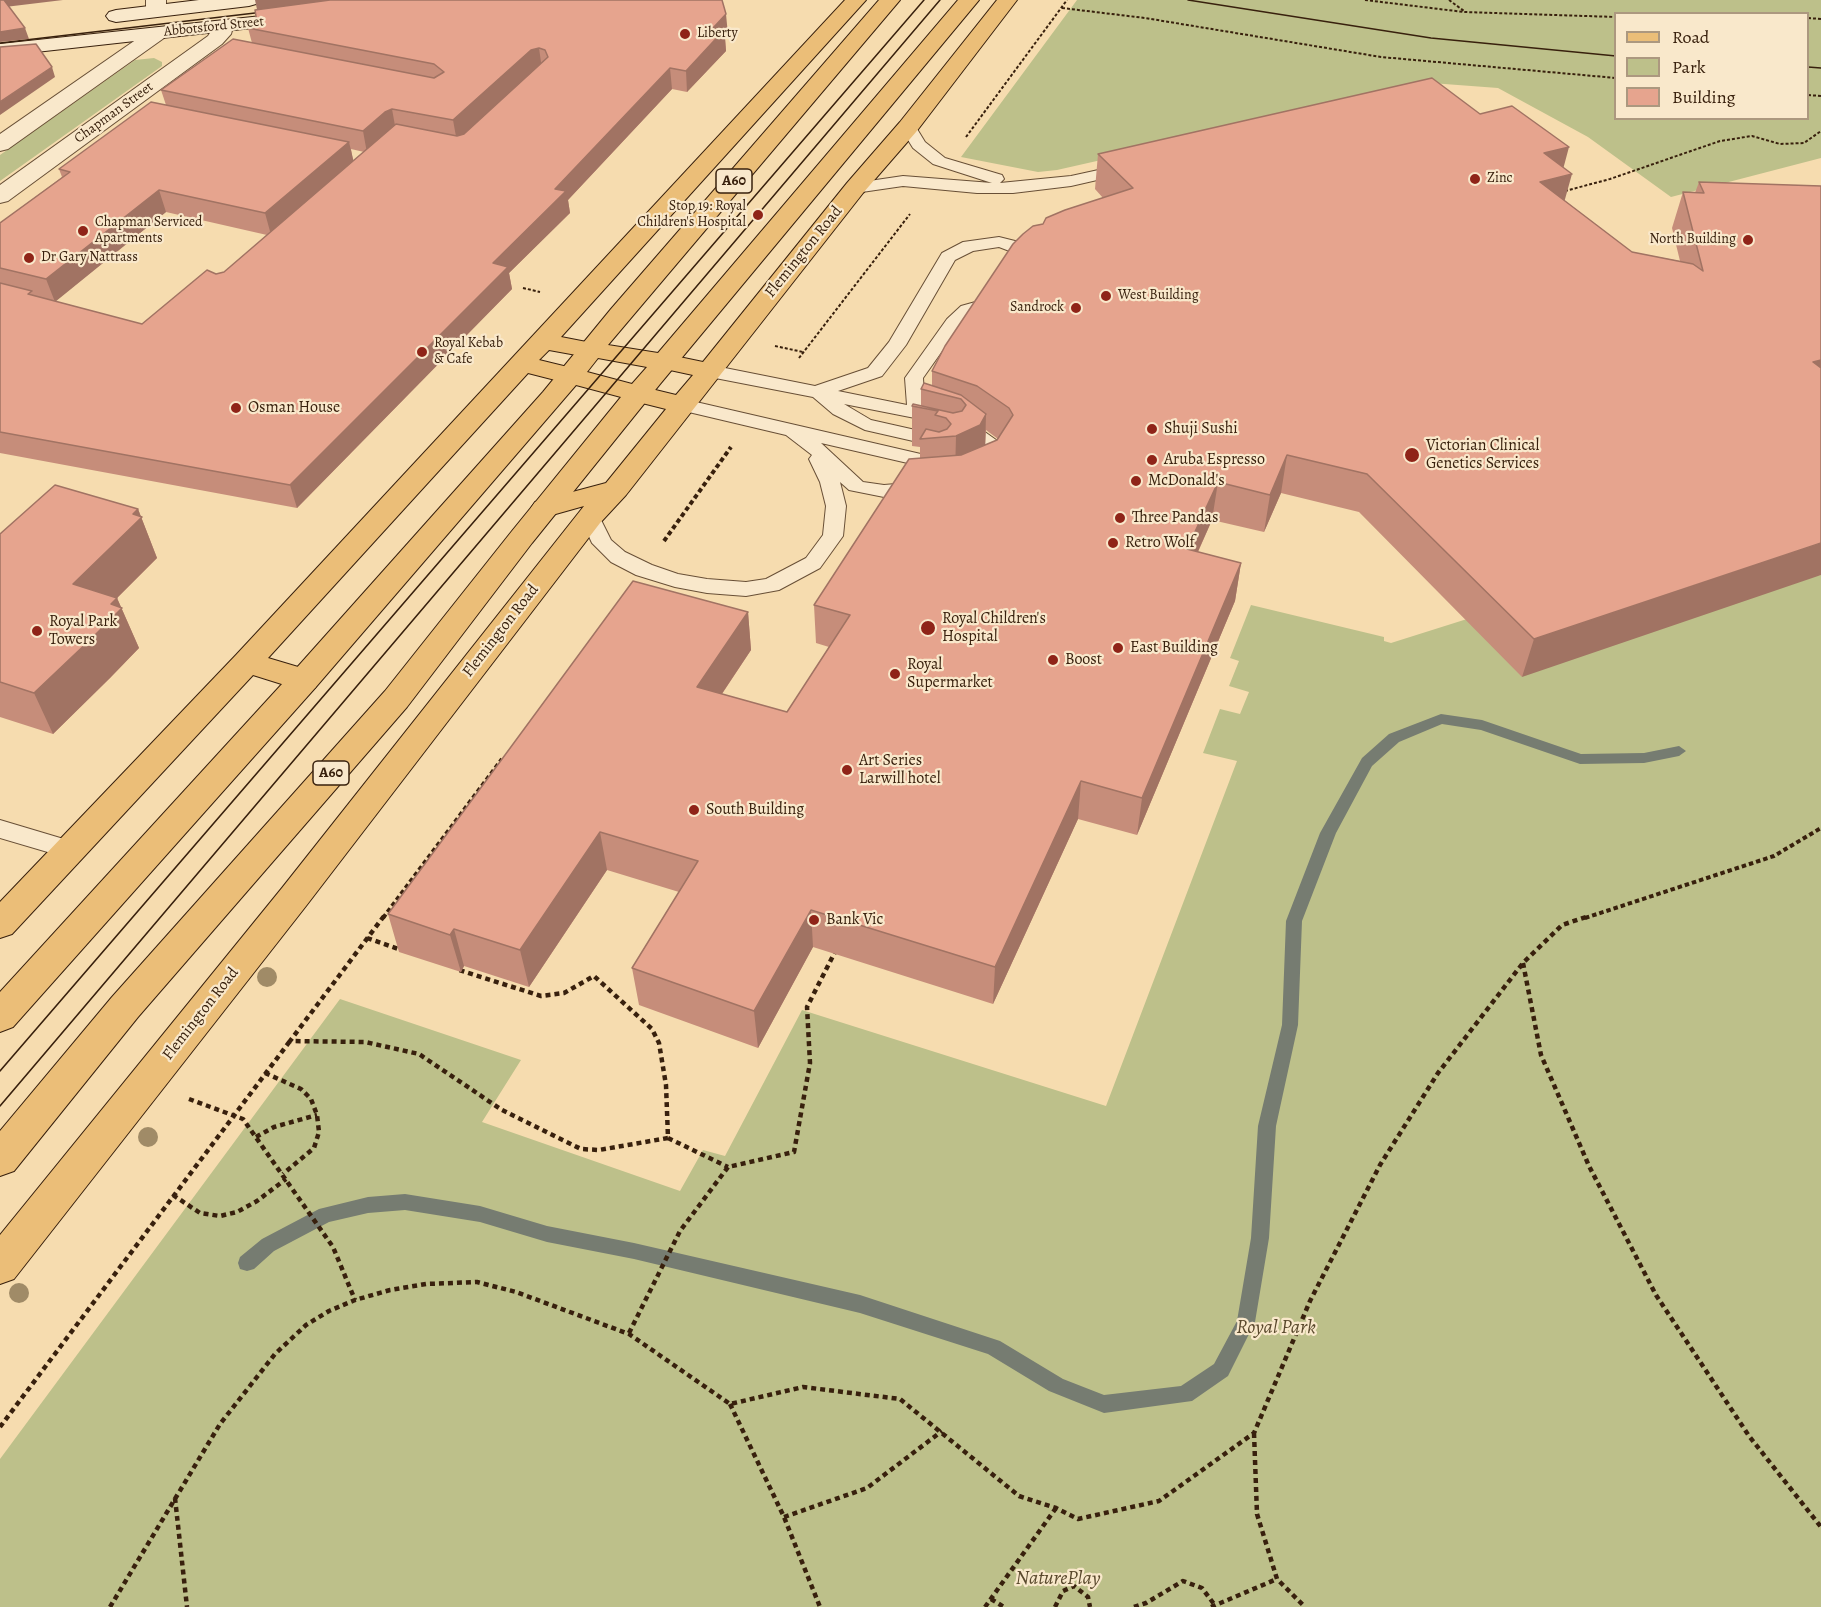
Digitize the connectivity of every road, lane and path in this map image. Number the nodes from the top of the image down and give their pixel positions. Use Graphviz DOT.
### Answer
graph roads {
  1 [pos="249,0"];
  2 [pos="856,0"];
  3 [pos="890,0"];
  4 [pos="969,0"];
  5 [pos="1007,0"];
  6 [pos="1068,0"];
  7 [pos="1365,0"];
  8 [pos="1449,0"];
  9 [pos="221,2"];
  10 [pos="156,5"];
  11 [pos="1062,8"];
  12 [pos="1464,12"];
  13 [pos="324,15"];
  14 [pos="1614,17"];
  15 [pos="95,18"];
  16 [pos="223,27"];
  17 [pos="157,34"];
  18 [pos="0,50"];
  19 [pos="1614,78"];
  20 [pos="121,109"];
  21 [pos="146,114"];
  22 [pos="908,127"];
  23 [pos="1821,131"];
  24 [pos="965,139"];
  25 [pos="0,144"];
  26 [pos="1140,166"];
  27 [pos="1043,184"];
  28 [pos="855,188"];
  29 [pos="1561,192"];
  30 [pos="0,196"];
  31 [pos="1034,255"];
  32 [pos="979,306"];
  33 [pos="543,341"];
  34 [pos="593,350"];
  35 [pos="665,363"];
  36 [pos="523,364"];
  37 [pos="710,371"];
  38 [pos="571,376"];
  39 [pos="815,390"];
  40 [pos="639,394"];
  41 [pos="682,405"];
  42 [pos="919,413"];
  43 [pos="800,436"];
  44 [pos="953,445"];
  45 [pos="938,464"];
  46 [pos="969,480"];
  47 [pos="939,486"];
  48 [pos="616,489"];
  49 [pos="545,508"];
  50 [pos="590,517"];
  51 [pos="247,662"];
  52 [pos="304,680"];
  53 [pos="1821,828"];
  54 [pos="0,829"];
  55 [pos="68,849"];
  56 [pos="0,924"];
  57 [pos="376,925"];
  58 [pos="367,938"];
  59 [pos="838,945"];
  60 [pos="409,953"];
  61 [pos="1523,963"];
  62 [pos="451,967"];
  63 [pos="0,1017"];
  64 [pos="290,1041"];
  65 [pos="265,1073"];
  66 [pos="146,1083"];
  67 [pos="233,1115"];
  68 [pos="317,1115"];
  69 [pos="256,1137"];
  70 [pos="668,1138"];
  71 [pos="0,1159"];
  72 [pos="728,1167"];
  73 [pos="284,1177"];
  74 [pos="173,1195"];
  75 [pos="0,1266"];
  76 [pos="355,1300"];
  77 [pos="629,1334"];
  78 [pos="730,1404"];
  79 [pos="0,1427"];
  80 [pos="942,1431"];
  81 [pos="1254,1433"];
  82 [pos="175,1497"];
  83 [pos="1056,1508"];
  84 [pos="784,1517"];
  85 [pos="1821,1527"];
  86 [pos="1277,1579"];
  87 [pos="991,1599"];
  88 [pos="1213,1606"];
  89 [pos="110,1607"];
  90 [pos="187,1607"];
  91 [pos="820,1607"];
  92 [pos="985,1607"];
  93 [pos="1004,1607"];
  94 [pos="1055,1607"];
  95 [pos="1090,1607"];
  96 [pos="1134,1607"];
  97 [pos="1305,1607"];
  1 -- 9 [label="street, Abbotsford Street"];
  2 -- 33 [label="main road, A60"];
  3 -- 34 [label="main road, A60"];
  4 -- 35 [label="main road, A60"];
  5 -- 22 [label="main road, Flemington Road"];
  6 -- 11 [label="path"];
  7 -- 12 [label="path"];
  8 -- 12 [label="path"];
  9 -- 10 [label="street, Abbotsford Street"];
  9 -- 16 [label="street"];
  10 -- 15 [label="street, Abbotsford Street"];
  10 -- 17 [label="street"];
  11 -- 19 [label="path"];
  11 -- 24 [label="path"];
  12 -- 14 [label="path"];
  13 -- 16 [label="street, Abbotsford Street"];
  16 -- 17 [label="street, Abbotsford Street"];
  16 -- 20 [label="street, Chapman Street"];
  17 -- 18 [label="street, Abbotsford Street"];
  17 -- 25 [label="street"];
  20 -- 21 [label="lane"];
  20 -- 30 [label="street, Chapman Street"];
  22 -- 27 [label="lane"];
  22 -- 28 [label="main road, Flemington Road"];
  23 -- 29 [label="path"];
  26 -- 27 [label="lane"];
  27 -- 28 [label="lane"];
  28 -- 37 [label="main road, Flemington Road"];
  31 -- 39 [label="lane"];
  32 -- 42 [label="lane"];
  33 -- 34 [label="main road"];
  33 -- 36 [label="main road, A60"];
  34 -- 35 [label="main road"];
  34 -- 38 [label="main road, A60"];
  35 -- 37 [label="main road"];
  35 -- 40 [label="main road, A60"];
  36 -- 38 [label="main road"];
  36 -- 51 [label="main road, A60"];
  37 -- 39 [label="lane"];
  37 -- 41 [label="main road, Flemington Road"];
  38 -- 40 [label="main road"];
  38 -- 52 [label="main road, A60"];
  39 -- 42 [label="lane"];
  39 -- 44 [label="lane"];
  40 -- 41 [label="main road"];
  40 -- 49 [label="main road, A60"];
  41 -- 43 [label="lane"];
  41 -- 48 [label="main road, Flemington Road"];
  42 -- 46 [label="lane"];
  43 -- 45 [label="lane"];
  43 -- 47 [label="lane"];
  43 -- 50 [label="lane"];
  48 -- 49 [label="main road"];
  48 -- 50 [label="main road, Flemington Road"];
  49 -- 71 [label="main road, A60"];
  50 -- 66 [label="main road, Flemington Road"];
  51 -- 52 [label="main road"];
  51 -- 55 [label="main road, A60"];
  52 -- 63 [label="main road, A60"];
  53 -- 61 [label="path"];
  54 -- 55 [label="lane"];
  55 -- 56 [label="main road, A60"];
  57 -- 58 [label="path"];
  58 -- 60 [label="path"];
  58 -- 64 [label="path"];
  59 -- 72 [label="path"];
  61 -- 81 [label="path"];
  61 -- 85 [label="path"];
  62 -- 70 [label="path"];
  64 -- 65 [label="path"];
  64 -- 70 [label="path"];
  65 -- 67 [label="path"];
  65 -- 68 [label="path"];
  66 -- 67 [label="path"];
  66 -- 75 [label="main road, Flemington Road"];
  67 -- 69 [label="path"];
  67 -- 74 [label="path"];
  68 -- 69 [label="path"];
  68 -- 73 [label="path"];
  69 -- 73 [label="path"];
  70 -- 72 [label="path"];
  72 -- 77 [label="path"];
  73 -- 74 [label="path"];
  73 -- 76 [label="path"];
  74 -- 79 [label="path"];
  76 -- 77 [label="path"];
  76 -- 82 [label="path"];
  77 -- 78 [label="path"];
  78 -- 80 [label="path"];
  78 -- 84 [label="path"];
  80 -- 83 [label="path"];
  80 -- 84 [label="path"];
  81 -- 83 [label="path"];
  81 -- 86 [label="path"];
  82 -- 89 [label="path"];
  82 -- 90 [label="path"];
  83 -- 87 [label="path"];
  84 -- 91 [label="path"];
  86 -- 88 [label="path"];
  86 -- 97 [label="path"];
  87 -- 92 [label="path"];
  87 -- 93 [label="path"];
  88 -- 96 [label="path"];
  94 -- 95 [label="path"];
}
